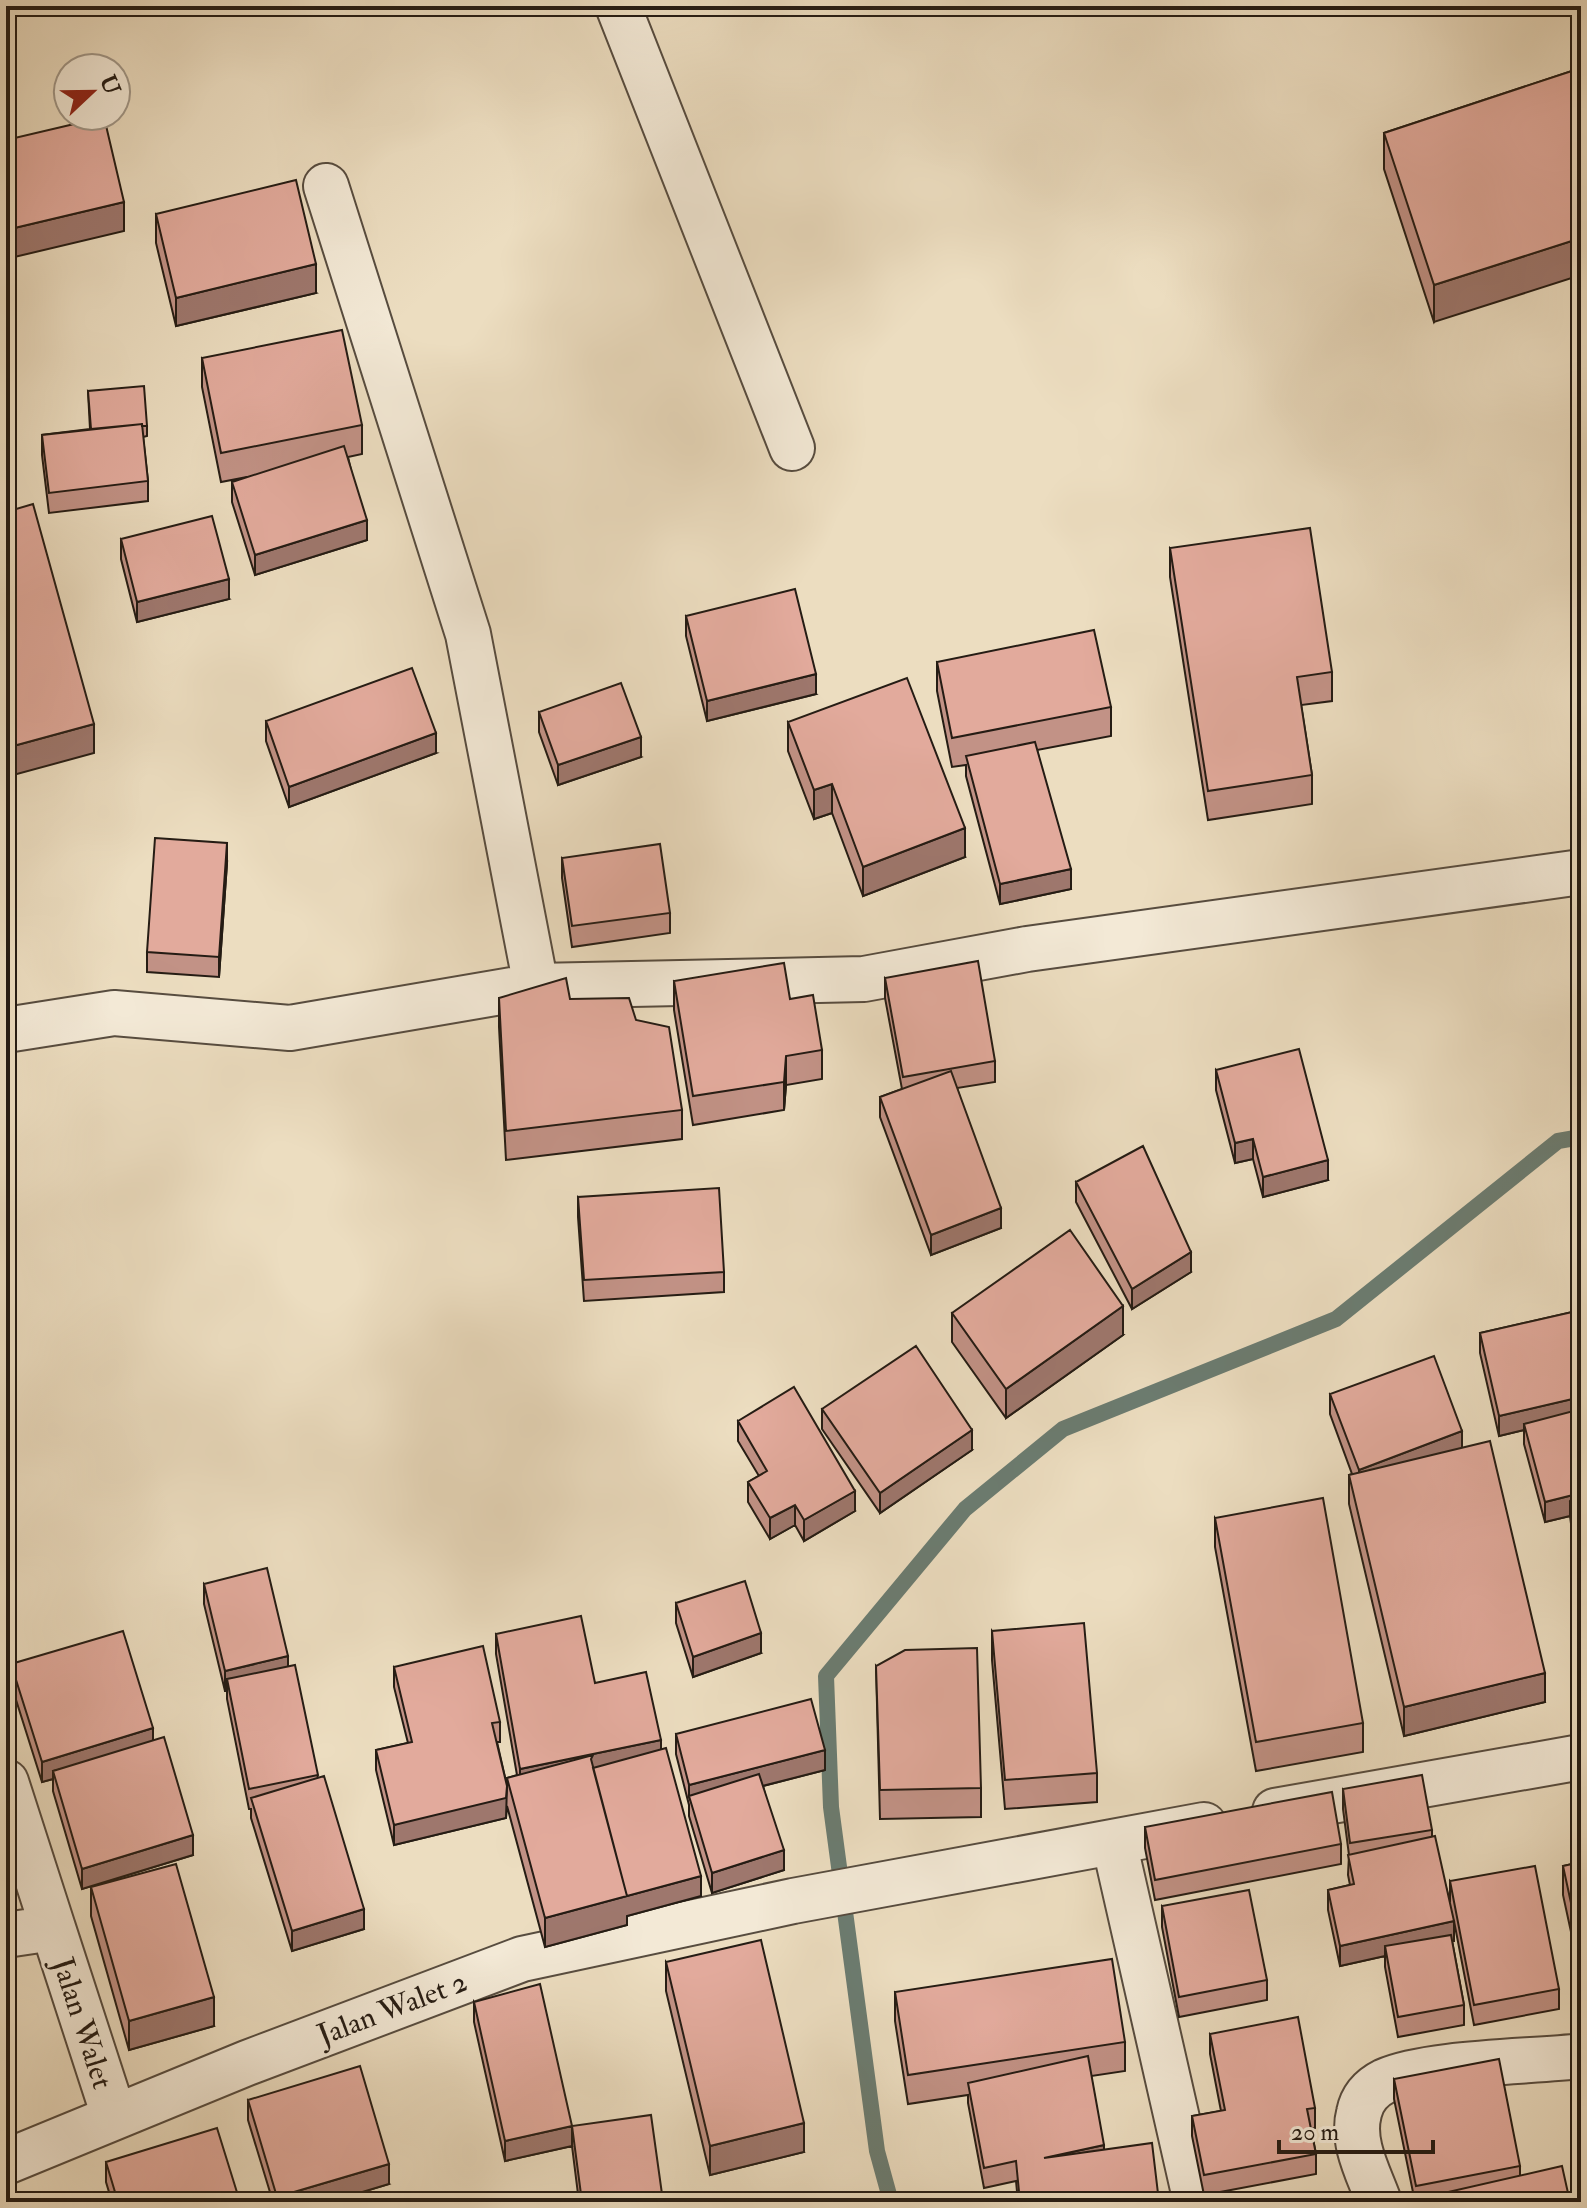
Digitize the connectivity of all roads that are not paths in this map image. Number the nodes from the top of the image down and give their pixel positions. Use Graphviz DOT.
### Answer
graph roads {
  1 [pos="618,6"];
  2 [pos="326,186"];
  3 [pos="792,448"];
  4 [pos="1581,872"];
  5 [pos="536,986"];
  6 [pos="6,1030"];
  7 [pos="1581,1757"];
  8 [pos="6,1782"];
  9 [pos="1114,1842"];
  10 [pos="53,1928"];
  11 [pos="6,1935"];
  12 [pos="1581,2056"];
  13 [pos="114,2116"];
  14 [pos="6,2162"];
  15 [pos="1196,2202"];
  16 [pos="1379,2202"];
  1 -- 3 [label="street"];
  2 -- 5 [label="street"];
  4 -- 5 [label="street"];
  5 -- 6 [label="street"];
  7 -- 9 [label="street, Jalan Walet 2"];
  8 -- 10 [label="street"];
  9 -- 13 [label="street, Jalan Walet 2"];
  9 -- 15 [label="street"];
  10 -- 11 [label="street, Jalan Walet"];
  10 -- 13 [label="street, Jalan Walet"];
  12 -- 16 [label="street"];
  13 -- 14 [label="street, Jalan Walet 2"];
}
